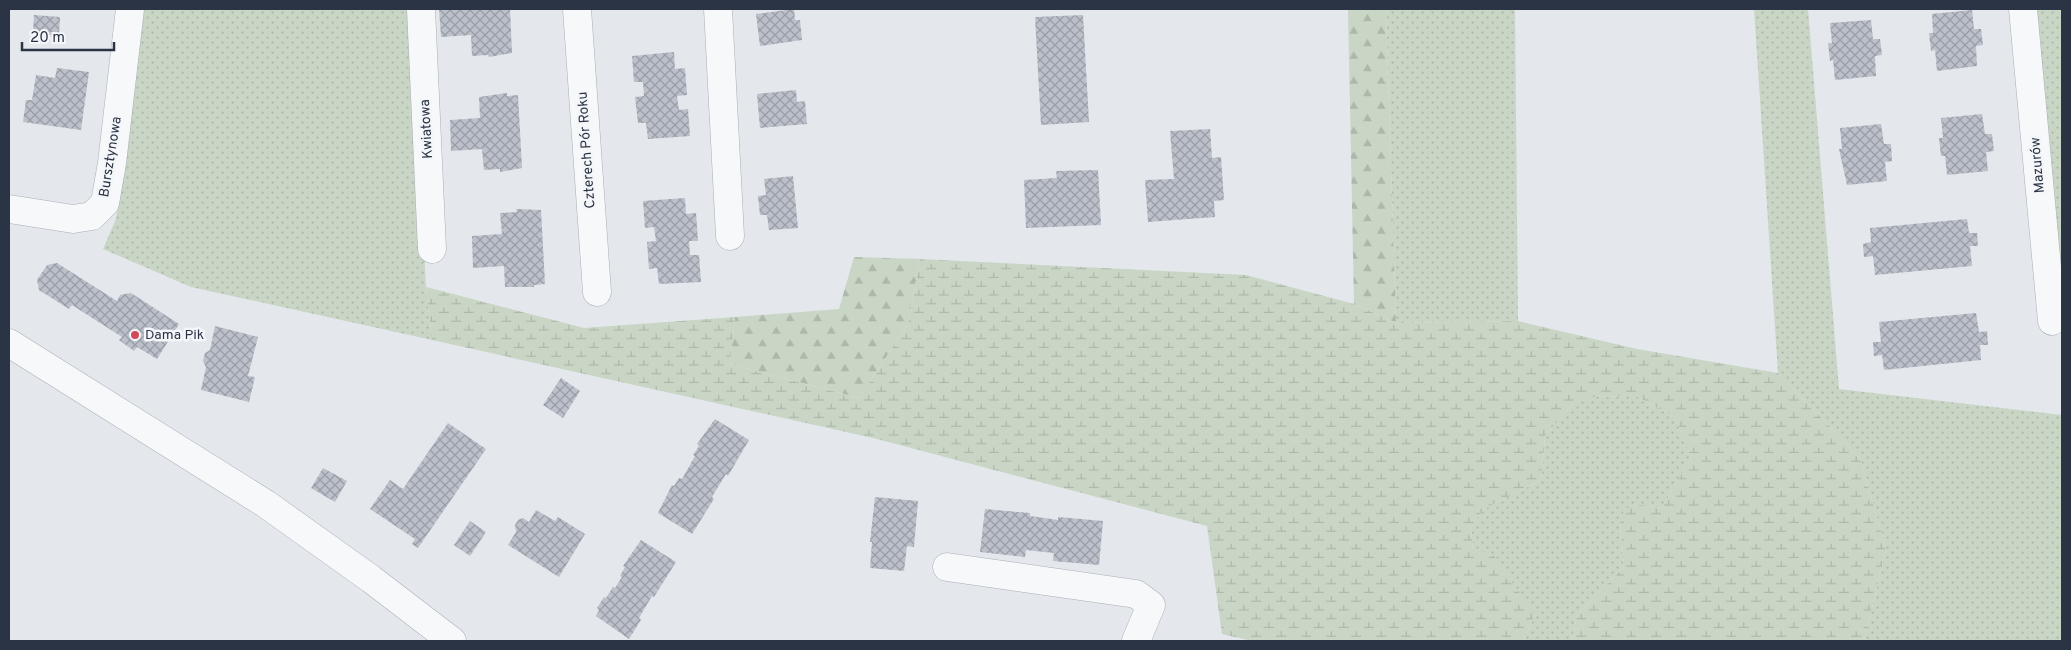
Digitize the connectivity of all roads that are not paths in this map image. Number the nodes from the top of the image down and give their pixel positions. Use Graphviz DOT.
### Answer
graph roads {
  1 [pos="130,9"];
  2 [pos="421,9"];
  3 [pos="577,9"];
  4 [pos="718,9"];
  5 [pos="2023,9"];
  6 [pos="9,209"];
  7 [pos="730,236"];
  8 [pos="432,248"];
  9 [pos="597,292"];
  10 [pos="2052,321"];
  11 [pos="9,343"];
  12 [pos="947,567"];
  13 [pos="452,641"];
  14 [pos="1136,641"];
  1 -- 6 [label="street, Bursztynowa"];
  2 -- 8 [label="street, Kwiatowa"];
  3 -- 9 [label="street, Czterech Pór Roku"];
  4 -- 7 [label="street"];
  5 -- 10 [label="street, Mazurów"];
  11 -- 13 [label="street"];
  12 -- 14 [label="street"];
}
